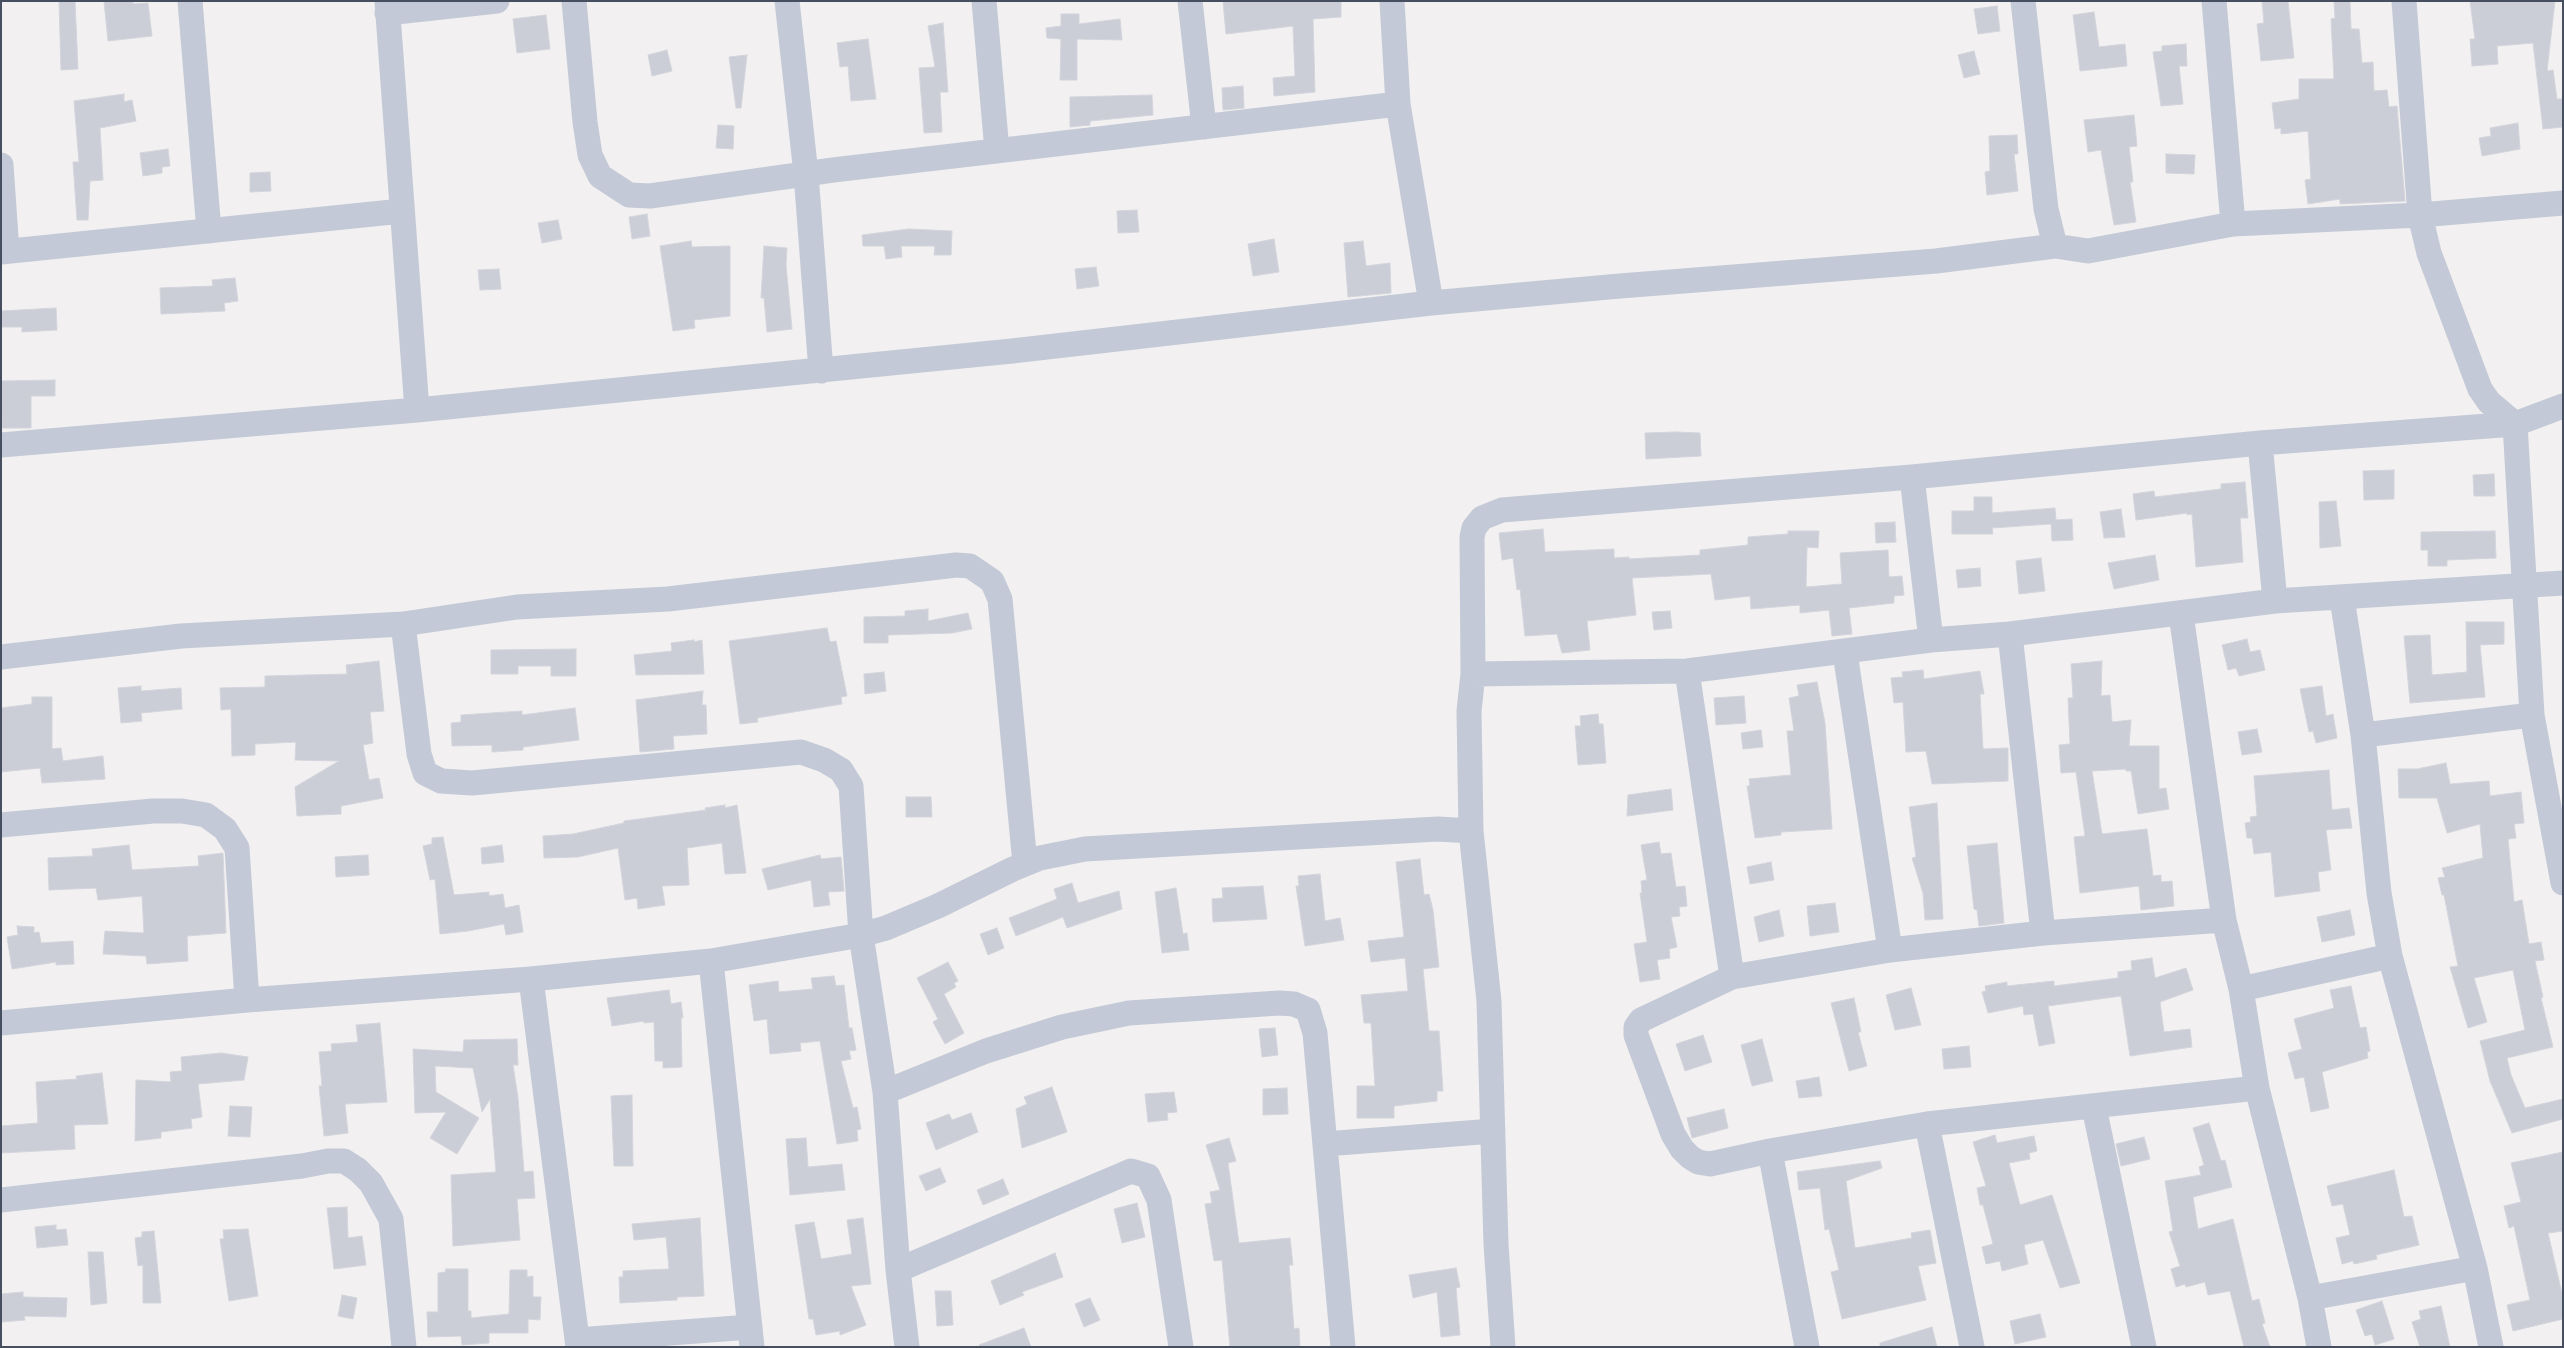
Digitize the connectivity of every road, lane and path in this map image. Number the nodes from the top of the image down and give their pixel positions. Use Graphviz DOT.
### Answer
graph roads {
  1 [pos="190,1"];
  2 [pos="497,1"];
  3 [pos="574,1"];
  4 [pos="787,1"];
  5 [pos="984,1"];
  6 [pos="1190,1"];
  7 [pos="1392,1"];
  8 [pos="2023,1"];
  9 [pos="2214,1"];
  10 [pos="2404,1"];
  11 [pos="387,7"];
  12 [pos="1398,104"];
  13 [pos="1204,127"];
  14 [pos="997,151"];
  15 [pos="1,165"];
  16 [pos="806,174"];
  17 [pos="2563,203"];
  18 [pos="402,211"];
  19 [pos="2420,215"];
  20 [pos="2233,224"];
  21 [pos="209,231"];
  22 [pos="2055,246"];
  23 [pos="4,252"];
  24 [pos="1431,303"];
  25 [pos="821,371"];
  26 [pos="2563,406"];
  27 [pos="417,410"];
  28 [pos="2515,424"];
  29 [pos="2260,443"];
  30 [pos="1,445"];
  31 [pos="1912,477"];
  32 [pos="2563,583"];
  33 [pos="2524,586"];
  34 [pos="2342,598"];
  35 [pos="2276,602"];
  36 [pos="2181,614"];
  37 [pos="403,624"];
  38 [pos="2010,634"];
  39 [pos="1931,640"];
  40 [pos="1845,653"];
  41 [pos="1,657"];
  42 [pos="1687,671"];
  43 [pos="1473,674"];
  44 [pos="2532,715"];
  45 [pos="2363,735"];
  46 [pos="1,825"];
  47 [pos="1471,831"];
  48 [pos="1026,864"];
  49 [pos="2563,883"];
  50 [pos="2224,920"];
  51 [pos="2043,932"];
  52 [pos="860,935"];
  53 [pos="1890,950"];
  54 [pos="2390,956"];
  55 [pos="711,960"];
  56 [pos="1732,977"];
  57 [pos="532,979"];
  58 [pos="2241,989"];
  59 [pos="247,1000"];
  60 [pos="1,1023"];
  61 [pos="2257,1088"];
  62 [pos="885,1092"];
  63 [pos="2094,1107"];
  64 [pos="1927,1124"];
  65 [pos="1493,1131"];
  66 [pos="1325,1144"];
  67 [pos="1770,1151"];
  68 [pos="1,1200"];
  69 [pos="2475,1268"];
  70 [pos="898,1270"];
  71 [pos="2310,1298"];
  72 [pos="751,1337"];
  73 [pos="577,1343"];
  74 [pos="404,1347"];
  75 [pos="906,1347"];
  76 [pos="1181,1347"];
  77 [pos="1343,1347"];
  78 [pos="1503,1347"];
  79 [pos="1807,1347"];
  80 [pos="1972,1347"];
  81 [pos="2144,1347"];
  82 [pos="2319,1347"];
  83 [pos="2491,1347"];
  1 -- 21 [label="street"];
  2 -- 11 [label="street"];
  3 -- 16 [label="street"];
  4 -- 16 [label="street"];
  5 -- 14 [label="street"];
  6 -- 13 [label="street"];
  7 -- 12 [label="street"];
  8 -- 22 [label="street"];
  9 -- 20 [label="street"];
  10 -- 19 [label="street"];
  11 -- 18 [label="street"];
  12 -- 13 [label="street"];
  12 -- 24 [label="street"];
  13 -- 14 [label="street"];
  14 -- 16 [label="street"];
  15 -- 23 [label="street"];
  16 -- 25 [label="street"];
  17 -- 19 [label="street"];
  18 -- 21 [label="street"];
  18 -- 27 [label="street"];
  19 -- 20 [label="street"];
  19 -- 28 [label="street"];
  20 -- 22 [label="street"];
  21 -- 23 [label="street"];
  22 -- 24 [label="street"];
  24 -- 25 [label="street"];
  25 -- 27 [label="street"];
  26 -- 28 [label="street"];
  27 -- 30 [label="street"];
  28 -- 29 [label="street"];
  28 -- 33 [label="street"];
  29 -- 31 [label="street"];
  29 -- 35 [label="street"];
  31 -- 39 [label="street"];
  31 -- 43 [label="street"];
  32 -- 33 [label="street"];
  33 -- 34 [label="street"];
  33 -- 44 [label="street"];
  34 -- 35 [label="street"];
  34 -- 45 [label="street"];
  35 -- 36 [label="street"];
  36 -- 38 [label="street"];
  36 -- 50 [label="street"];
  37 -- 41 [label="street"];
  37 -- 48 [label="street"];
  37 -- 52 [label="street"];
  38 -- 39 [label="street"];
  38 -- 51 [label="street"];
  39 -- 40 [label="street"];
  40 -- 42 [label="street"];
  40 -- 53 [label="street"];
  42 -- 43 [label="street"];
  42 -- 56 [label="street"];
  43 -- 47 [label="street"];
  44 -- 45 [label="street"];
  44 -- 49 [label="street"];
  45 -- 54 [label="street"];
  46 -- 59 [label="street"];
  47 -- 48 [label="street"];
  47 -- 65 [label="street"];
  48 -- 52 [label="street"];
  50 -- 51 [label="street"];
  50 -- 58 [label="street"];
  51 -- 53 [label="street"];
  52 -- 55 [label="street"];
  52 -- 62 [label="street"];
  53 -- 56 [label="street"];
  54 -- 58 [label="street"];
  54 -- 69 [label="street"];
  55 -- 57 [label="street"];
  55 -- 72 [label="street"];
  56 -- 67 [label="street"];
  57 -- 59 [label="street"];
  57 -- 73 [label="street"];
  58 -- 61 [label="street"];
  59 -- 60 [label="street"];
  61 -- 63 [label="street"];
  61 -- 71 [label="street"];
  62 -- 66 [label="street"];
  62 -- 70 [label="street"];
  63 -- 64 [label="street"];
  63 -- 81 [label="street"];
  64 -- 67 [label="street"];
  64 -- 80 [label="street"];
  65 -- 66 [label="street"];
  65 -- 78 [label="street"];
  66 -- 77 [label="street"];
  67 -- 79 [label="street"];
  68 -- 74 [label="street"];
  69 -- 71 [label="street"];
  69 -- 83 [label="street"];
  70 -- 75 [label="street"];
  70 -- 76 [label="street"];
  71 -- 82 [label="street"];
  72 -- 73 [label="street"];
}
